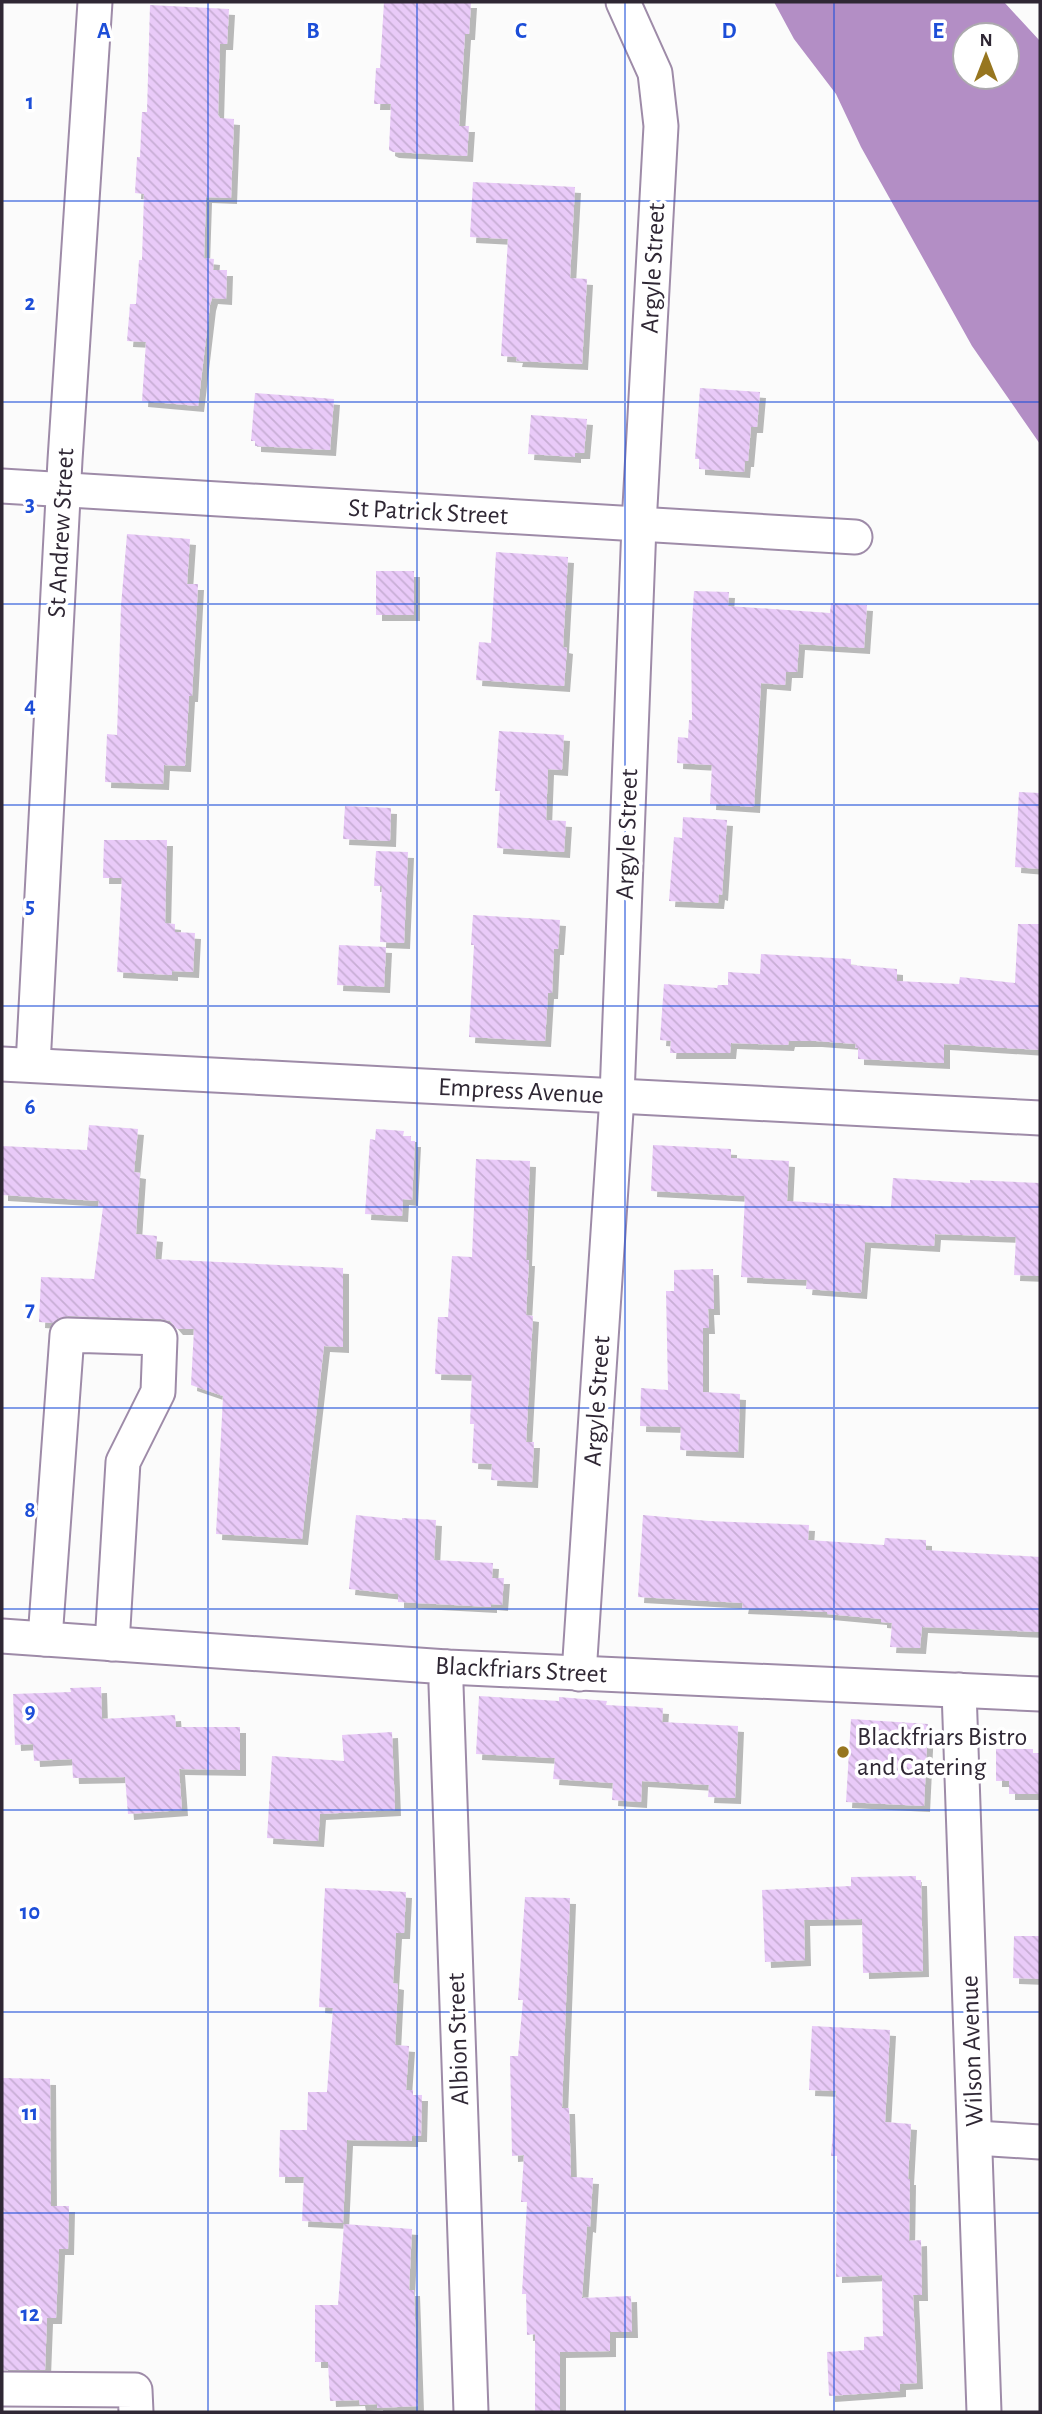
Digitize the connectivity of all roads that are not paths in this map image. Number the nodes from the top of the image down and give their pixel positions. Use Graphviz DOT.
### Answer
graph roads {
  1 [pos="95,2"];
  2 [pos="623,2"];
  3 [pos="2,486"];
  4 [pos="63,490"];
  5 [pos="639,525"];
  6 [pos="855,537"];
  7 [pos="18,1065"];
  8 [pos="617,1096"];
  9 [pos="1040,1118"];
  10 [pos="2,1636"];
  11 [pos="45,1639"];
  12 [pos="112,1644"];
  13 [pos="447,1667"];
  14 [pos="579,1674"];
  15 [pos="959,1690"];
  16 [pos="1040,1694"];
  17 [pos="976,2138"];
  18 [pos="1040,2142"];
  19 [pos="2,2389"];
  20 [pos="136,2412"];
  21 [pos="471,2412"];
  22 [pos="984,2412"];
  1 -- 4 [label="street, St Andrew Street"];
  2 -- 5 [label="street, Argyle Street"];
  3 -- 4 [label="street, St Patrick Street"];
  4 -- 5 [label="street, St Patrick Street"];
  4 -- 7 [label="street, St Andrew Street"];
  5 -- 6 [label="street, St Patrick Street"];
  5 -- 8 [label="street, Argyle Street"];
  7 -- 8 [label="street, Empress Avenue"];
  8 -- 9 [label="street, Empress Avenue"];
  8 -- 14 [label="street, Argyle Street"];
  10 -- 11 [label="street, Blackfriars Street"];
  11 -- 12 [label="street, Blackfriars Street"];
  11 -- 12 [label="street"];
  12 -- 13 [label="street, Blackfriars Street"];
  13 -- 14 [label="street, Blackfriars Street"];
  13 -- 21 [label="street, Albion Street"];
  14 -- 15 [label="street, Blackfriars Street"];
  15 -- 16 [label="street, Blackfriars Street"];
  15 -- 17 [label="street, Wilson Avenue"];
  17 -- 18 [label="street"];
  17 -- 22 [label="street, Wilson Avenue"];
  19 -- 20 [label="street"];
}
